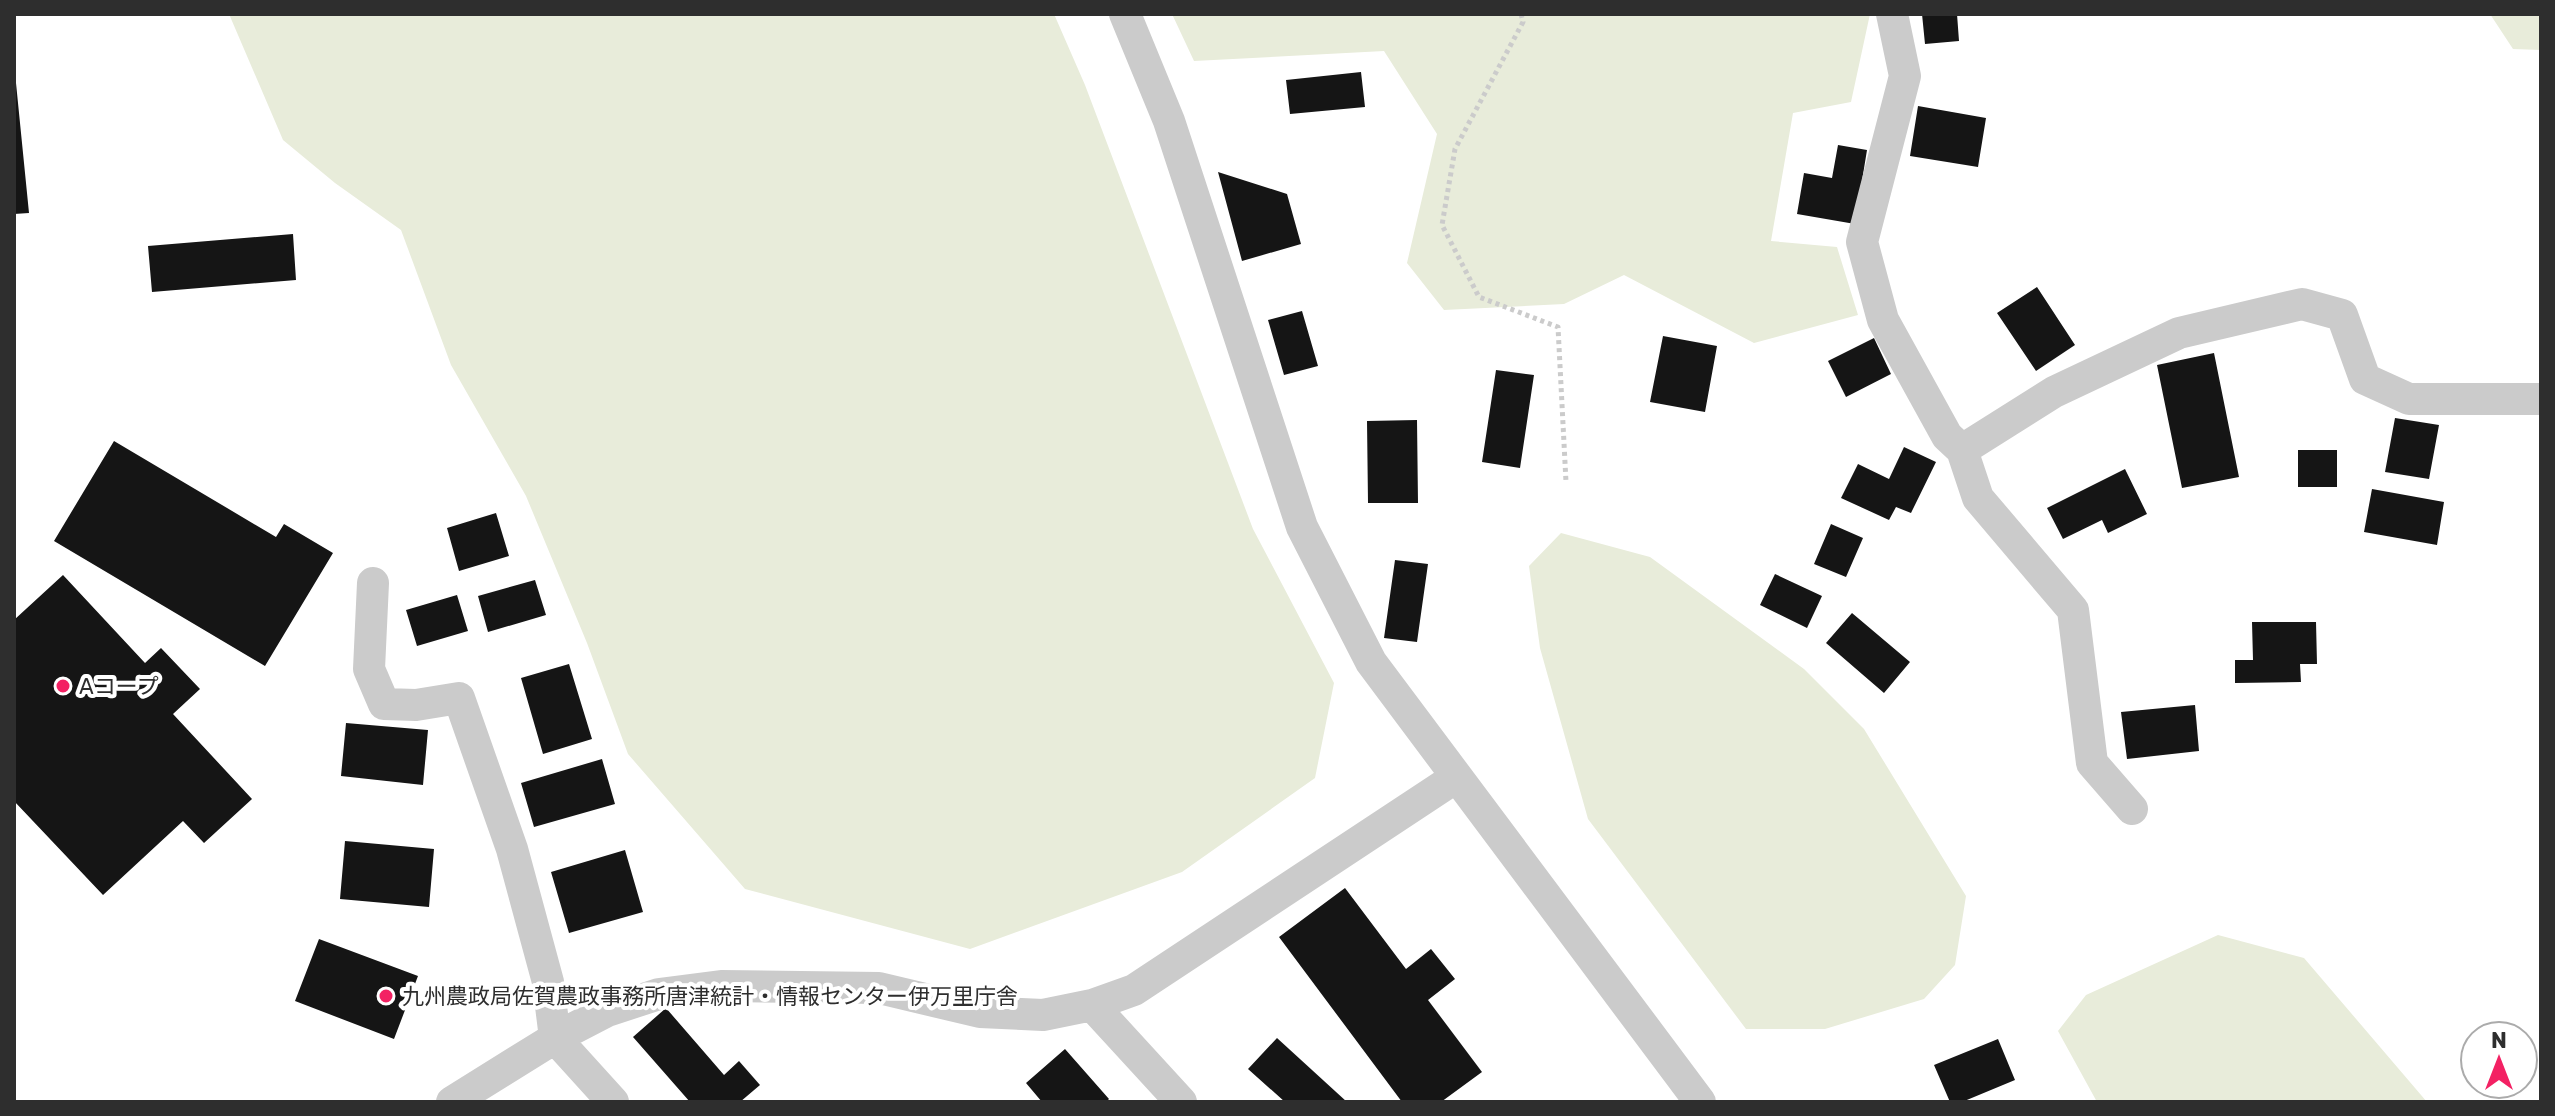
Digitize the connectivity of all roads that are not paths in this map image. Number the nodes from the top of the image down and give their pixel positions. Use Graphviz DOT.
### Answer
graph roads {
  1 [pos="1125,14"];
  2 [pos="1892,14"];
  3 [pos="2541,399"];
  4 [pos="1962,450"];
  5 [pos="373,583"];
  6 [pos="1455,778"];
  7 [pos="2132,809"];
  8 [pos="1092,1005"];
  9 [pos="555,1038"];
  10 [pos="452,1102"];
  11 [pos="613,1102"];
  12 [pos="1181,1102"];
  13 [pos="1700,1102"];
  1 -- 6 [label="street"];
  2 -- 4 [label="street"];
  3 -- 4 [label="street"];
  4 -- 7 [label="street"];
  5 -- 9 [label="street"];
  6 -- 8 [label="street"];
  6 -- 13 [label="street"];
  8 -- 9 [label="street"];
  8 -- 12 [label="street"];
  9 -- 10 [label="street"];
  9 -- 11 [label="street"];
}
